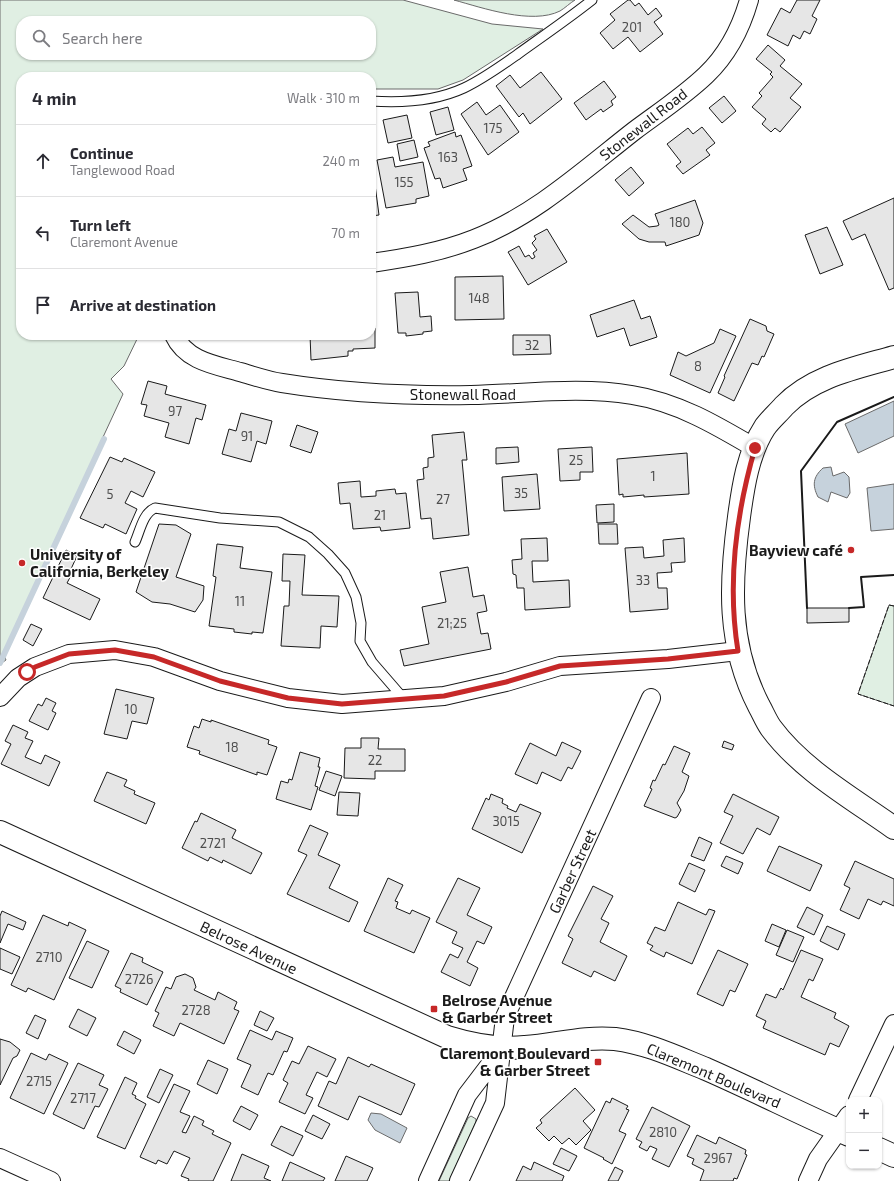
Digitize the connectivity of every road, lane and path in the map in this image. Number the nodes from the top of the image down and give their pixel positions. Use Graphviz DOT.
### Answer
graph roads {
  1 [pos="592,0"];
  2 [pos="749,0"];
  3 [pos="376,101"];
  4 [pos="376,262"];
  5 [pos="176,340"];
  6 [pos="894,357"];
  7 [pos="755,448"];
  8 [pos="135,542"];
  9 [pos="738,651"];
  10 [pos="0,697"];
  11 [pos="651,698"];
  12 [pos="404,700"];
  13 [pos="894,828"];
  14 [pos="0,832"];
  15 [pos="894,1024"];
  16 [pos="502,1048"];
  17 [pos="859,1097"];
  18 [pos="846,1127"];
  19 [pos="882,1150"];
  20 [pos="894,1156"];
  21 [pos="0,1158"];
  22 [pos="47,1180"];
  23 [pos="428,1181"];
  24 [pos="459,1181"];
  25 [pos="808,1181"];
  1 -- 3 [label="lane"];
  2 -- 4 [label="street, Stonewall Road"];
  5 -- 7 [label="street, Stonewall Road"];
  6 -- 7 [label="street"];
  7 -- 9 [label="street"];
  8 -- 12 [label="lane"];
  9 -- 12 [label="street"];
  9 -- 13 [label="street"];
  10 -- 12 [label="street"];
  11 -- 16 [label="street, Garber Street"];
  14 -- 16 [label="street, Belrose Avenue"];
  15 -- 17 [label="street"];
  16 -- 18 [label="street, Claremont Boulevard"];
  16 -- 23 [label="street"];
  16 -- 24 [label="street"];
  18 -- 25 [label="street"];
  19 -- 20 [label="street"];
  21 -- 22 [label="street"];
}
